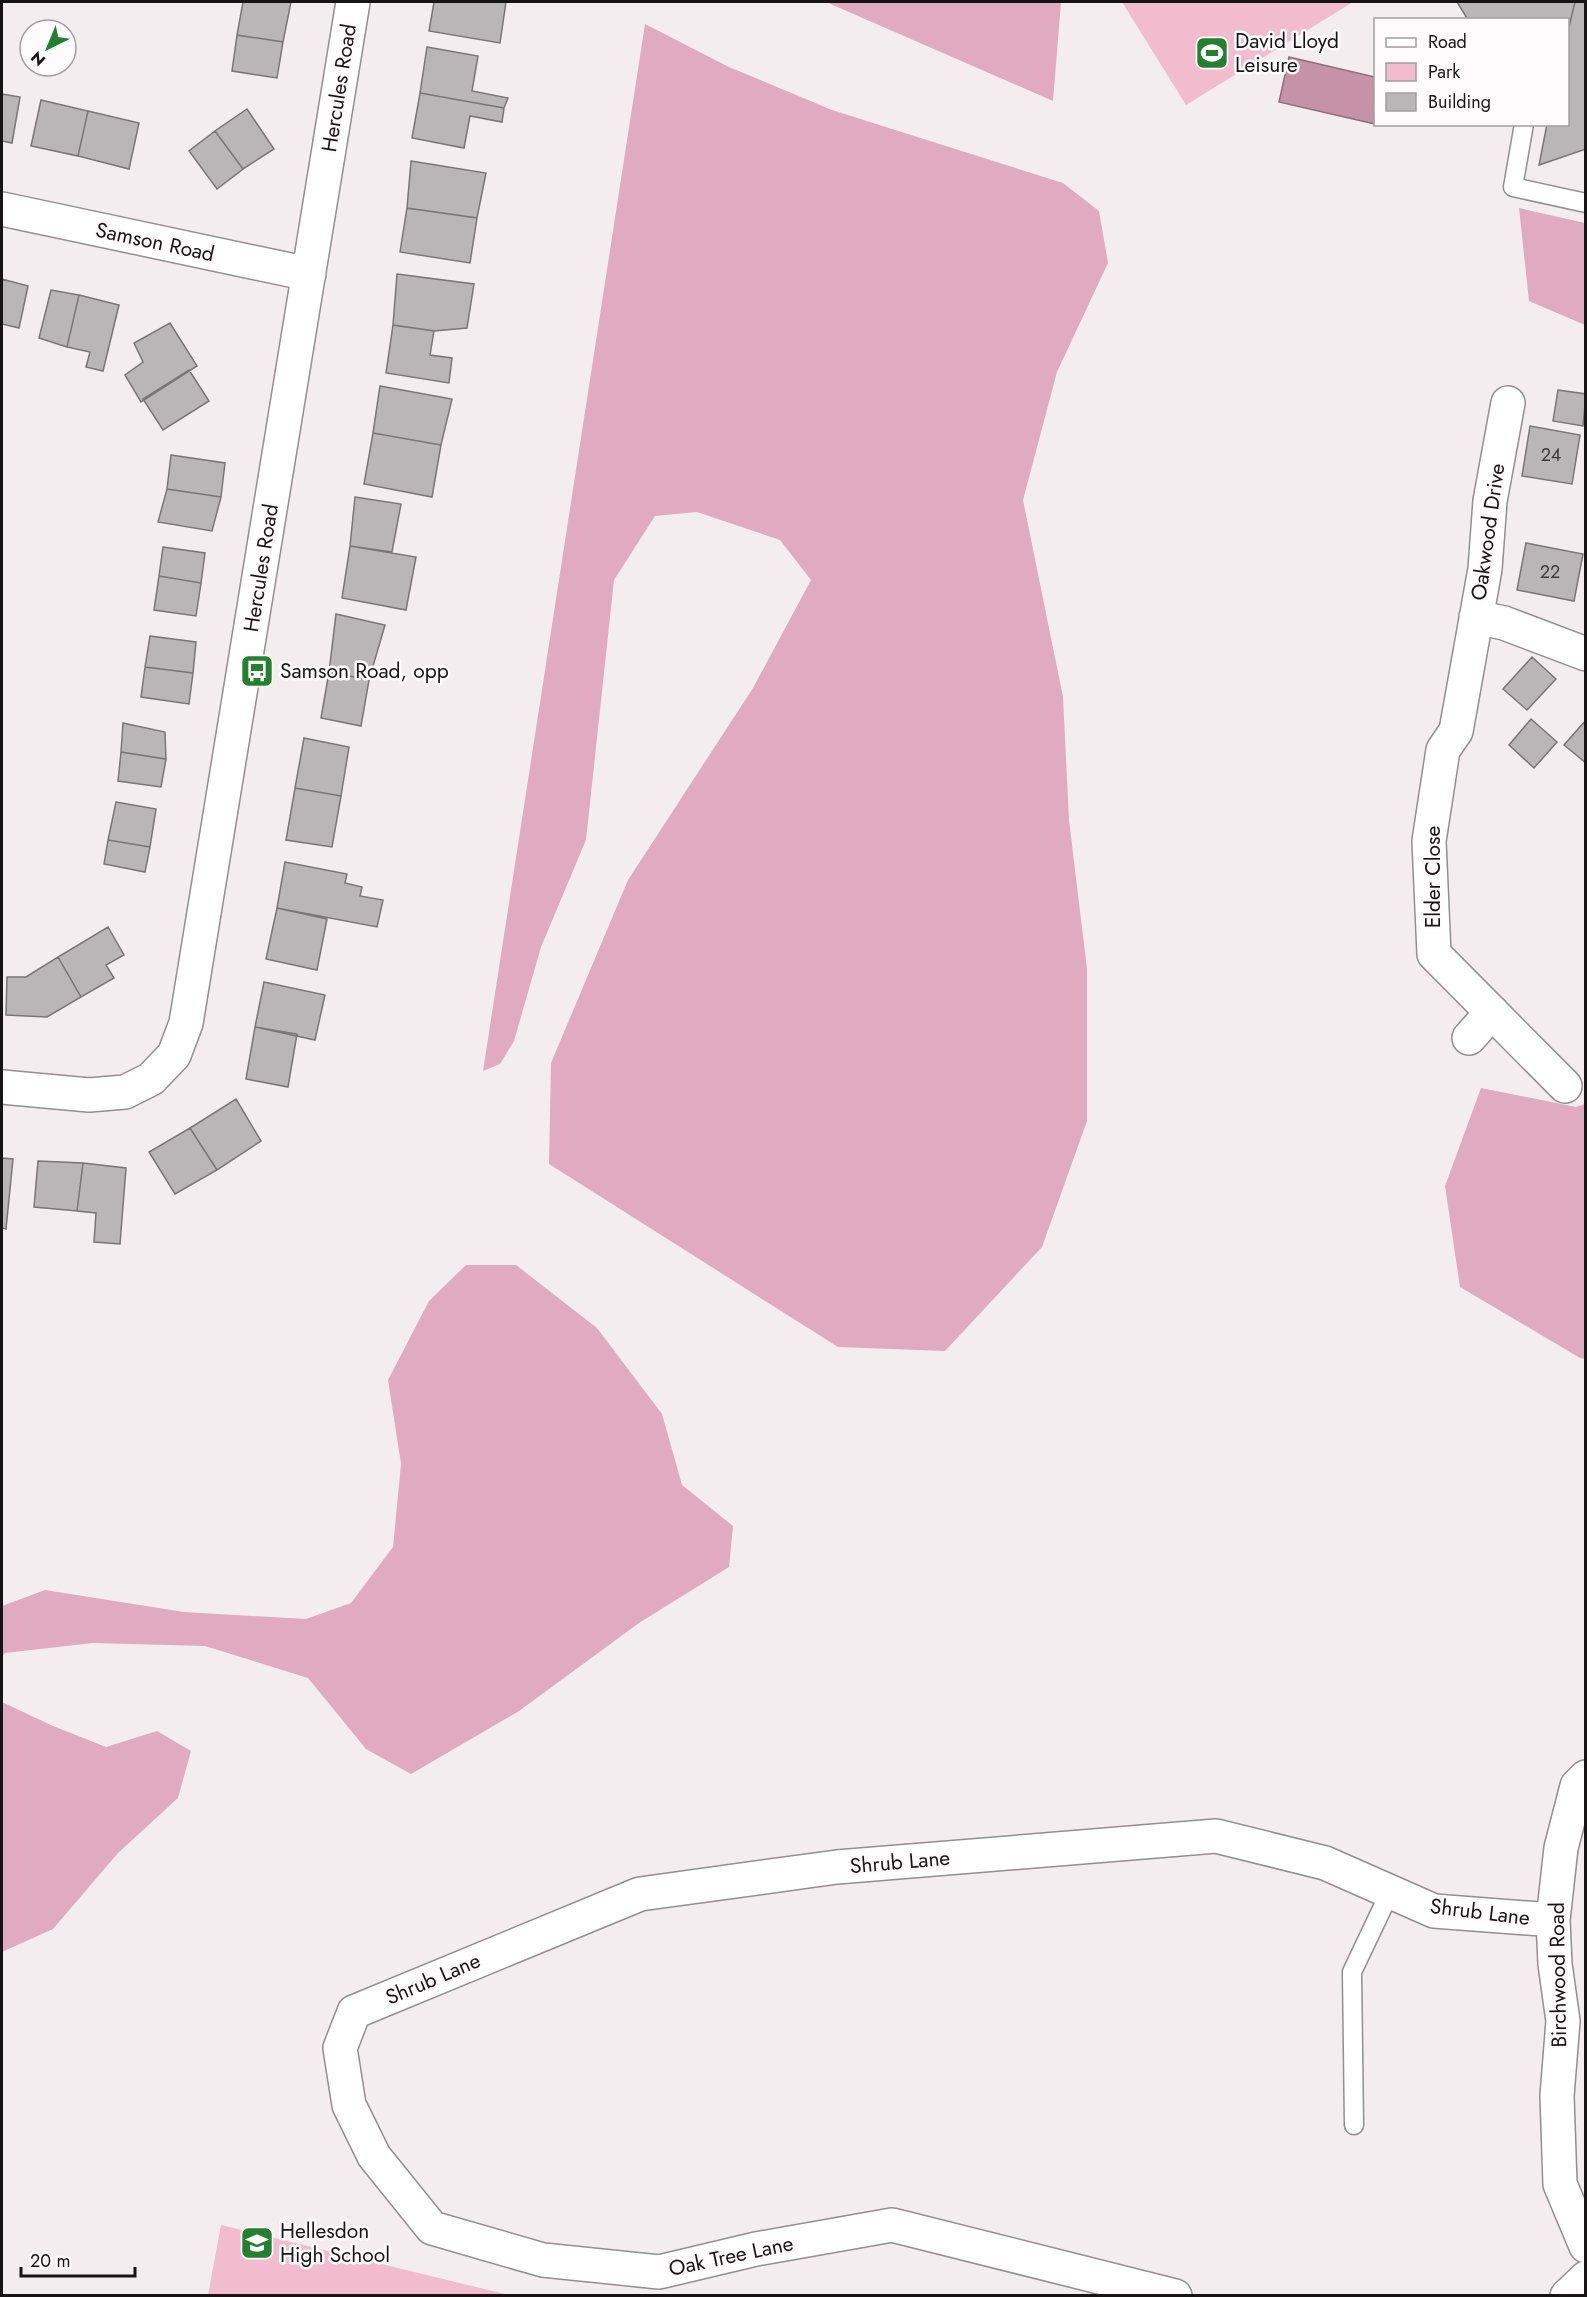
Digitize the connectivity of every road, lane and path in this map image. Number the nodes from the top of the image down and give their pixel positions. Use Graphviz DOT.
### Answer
graph roads {
  1 [pos="353,2"];
  2 [pos="1524,126"];
  3 [pos="1586,203"];
  4 [pos="2,209"];
  5 [pos="309,274"];
  6 [pos="1508,402"];
  7 [pos="1476,617"];
  8 [pos="1586,654"];
  9 [pos="1492,1012"];
  10 [pos="1469,1038"];
  11 [pos="1565,1086"];
  12 [pos="2,1087"];
  13 [pos="1586,1776"];
  14 [pos="1390,1892"];
  15 [pos="1553,1920"];
  16 [pos="349,2104"];
  17 [pos="1354,2125"];
  18 [pos="1586,2246"];
  19 [pos="1586,2278"];
  20 [pos="1175,2295"];
  21 [pos="1567,2295"];
  1 -- 5 [label="street, Hercules Road"];
  2 -- 3 [label="lane"];
  4 -- 5 [label="street, Samson Road"];
  5 -- 12 [label="street, Hercules Road"];
  6 -- 7 [label="street, Oakwood Drive"];
  7 -- 8 [label="street, Oakwood Drive"];
  7 -- 9 [label="street, Elder Close"];
  9 -- 10 [label="street"];
  9 -- 11 [label="street, Elder Close"];
  13 -- 15 [label="street, Birchwood Road"];
  14 -- 15 [label="street, Shrub Lane"];
  14 -- 16 [label="street, Shrub Lane"];
  14 -- 17 [label="lane"];
  15 -- 18 [label="street, Birchwood Road"];
  16 -- 20 [label="street, Oak Tree Lane"];
  19 -- 21 [label="street"];
}
